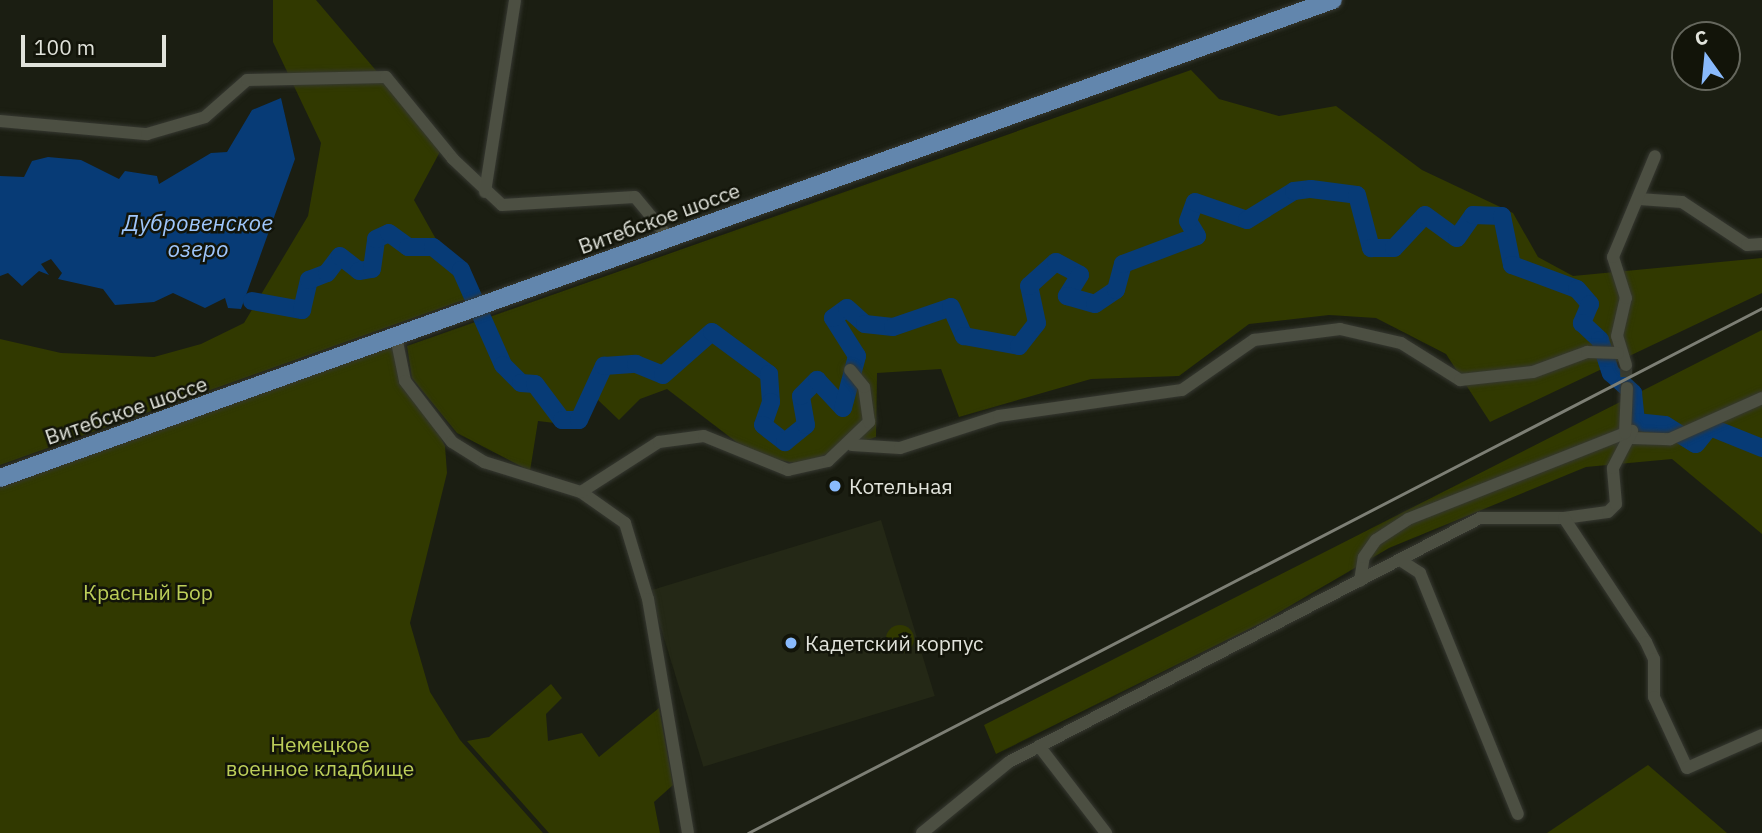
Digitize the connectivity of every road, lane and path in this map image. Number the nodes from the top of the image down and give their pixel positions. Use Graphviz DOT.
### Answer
graph roads {
  1 [pos="515,0"];
  2 [pos="1333,0"];
  3 [pos="0,121"];
  4 [pos="1655,156"];
  5 [pos="485,192"];
  6 [pos="1639,199"];
  7 [pos="670,239"];
  8 [pos="1762,244"];
  9 [pos="396,337"];
  10 [pos="1618,353"];
  11 [pos="1626,365"];
  12 [pos="850,370"];
  13 [pos="1627,388"];
  14 [pos="1762,398"];
  15 [pos="1626,416"];
  16 [pos="1632,438"];
  17 [pos="852,445"];
  18 [pos="0,478"];
  19 [pos="581,492"];
  20 [pos="1564,518"];
  21 [pos="1401,559"];
  22 [pos="1360,581"];
  23 [pos="1760,741"];
  24 [pos="1039,746"];
  25 [pos="1518,814"];
  26 [pos="688,833"];
  27 [pos="922,833"];
  28 [pos="1106,833"];
  1 -- 5 [label="street"];
  2 -- 7 [label="main road, Витебское шоссе"];
  3 -- 5 [label="street"];
  4 -- 6 [label="street"];
  5 -- 7 [label="street"];
  6 -- 8 [label="street"];
  6 -- 10 [label="street"];
  7 -- 9 [label="main road, Витебское шоссе"];
  9 -- 18 [label="main road, Витебское шоссе"];
  9 -- 19 [label="street"];
  10 -- 11 [label="street"];
  10 -- 17 [label="street"];
  12 -- 17 [label="street"];
  13 -- 15 [label="street"];
  14 -- 16 [label="street"];
  15 -- 16 [label="street"];
  15 -- 22 [label="street"];
  16 -- 20 [label="street"];
  17 -- 19 [label="street"];
  19 -- 26 [label="street"];
  20 -- 21 [label="street"];
  20 -- 23 [label="street"];
  21 -- 22 [label="street"];
  21 -- 25 [label="street"];
  22 -- 24 [label="street"];
  24 -- 27 [label="street"];
  24 -- 28 [label="street"];
}
